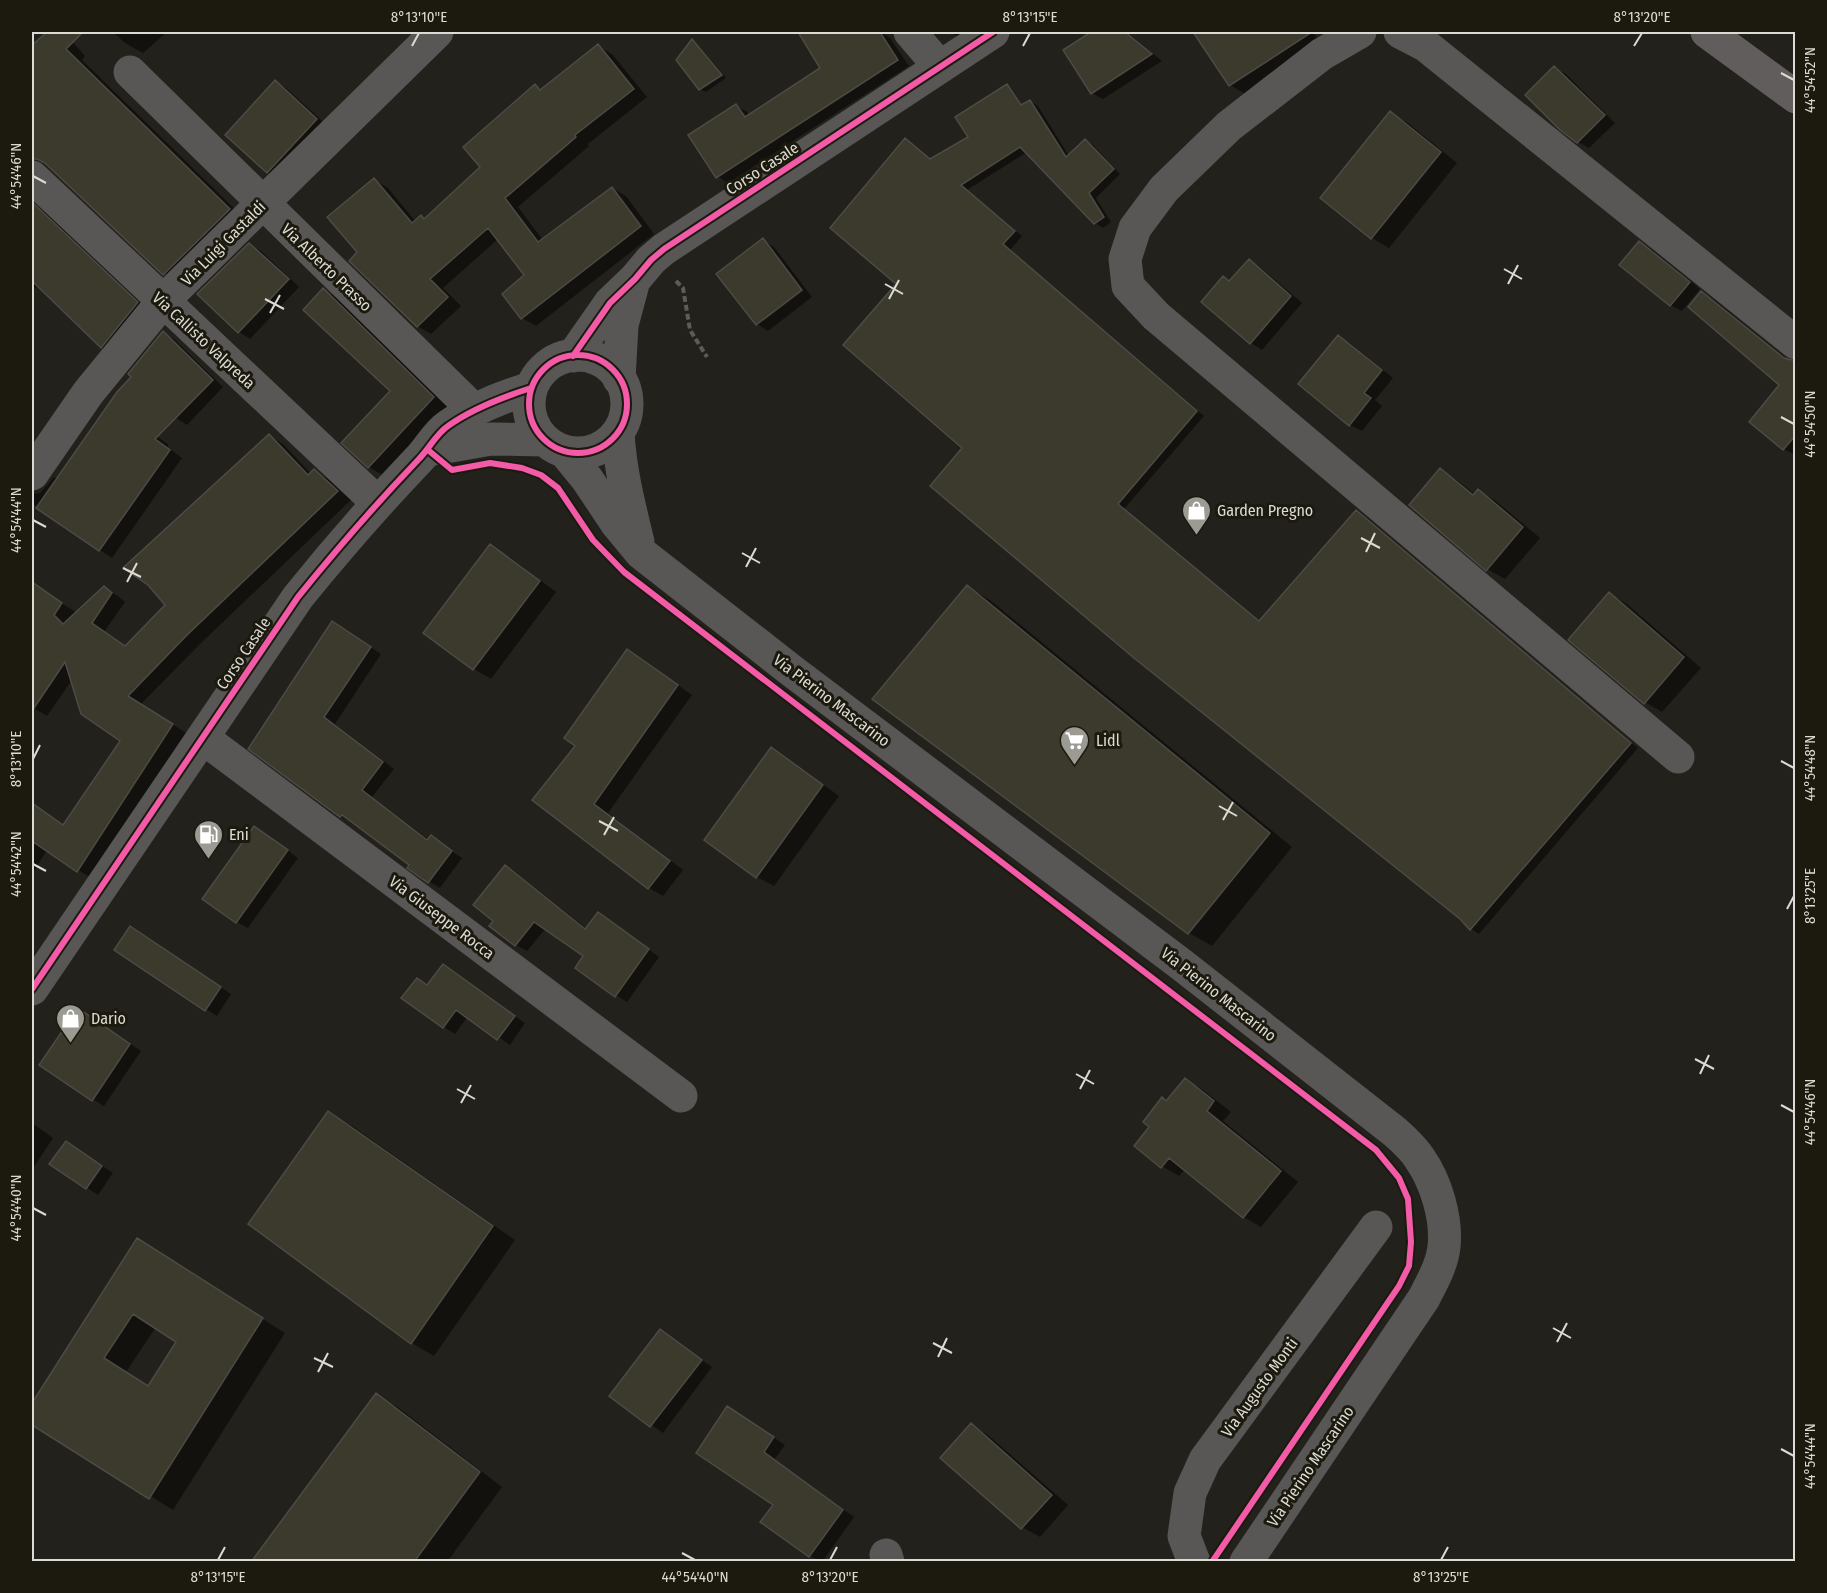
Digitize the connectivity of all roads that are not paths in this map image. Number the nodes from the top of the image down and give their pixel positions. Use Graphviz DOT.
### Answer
graph roads {
  1 [pos="437,32"];
  2 [pos="910,32"];
  3 [pos="993,32"];
  4 [pos="1360,32"];
  5 [pos="1400,32"];
  6 [pos="1707,32"];
  7 [pos="940,67"];
  8 [pos="130,72"];
  9 [pos="1796,97"];
  10 [pos="32,177"];
  11 [pos="262,204"];
  12 [pos="634,279"];
  13 [pos="163,301"];
  14 [pos="1796,343"];
  15 [pos="573,356"];
  16 [pos="619,379"];
  17 [pos="531,388"];
  18 [pos="474,410"];
  19 [pos="618,432"];
  20 [pos="555,446"];
  21 [pos="428,450"];
  22 [pos="32,474"];
  23 [pos="378,502"];
  24 [pos="641,553"];
  25 [pos="203,738"];
  26 [pos="1678,757"];
  27 [pos="32,989"];
  28 [pos="681,1096"];
  29 [pos="1376,1227"];
  30 [pos="1194,1562"];
  31 [pos="1246,1562"];
  1 -- 11 [label="street, Via Luigi Gastaldi"];
  2 -- 7 [label="street"];
  3 -- 7 [label="street, Corso Casale"];
  4 -- 26 [label="street"];
  5 -- 14 [label="street"];
  6 -- 9 [label="highway"];
  7 -- 12 [label="street, Corso Casale"];
  8 -- 11 [label="street, Via Alberto Prasso"];
  10 -- 13 [label="street, Via Callisto Valpreda"];
  11 -- 13 [label="street, Via Luigi Gastaldi"];
  11 -- 18 [label="street, Via Alberto Prasso"];
  12 -- 15 [label="street, Corso Casale"];
  12 -- 16 [label="street, Corso Casale"];
  13 -- 22 [label="street, Via Luigi Gastaldi"];
  13 -- 23 [label="street, Via Callisto Valpreda"];
  15 -- 16 [label="street"];
  15 -- 17 [label="street"];
  16 -- 19 [label="street"];
  17 -- 18 [label="street, Corso Casale"];
  17 -- 20 [label="street"];
  18 -- 21 [label="street, Corso Casale"];
  19 -- 20 [label="street"];
  19 -- 24 [label="street"];
  20 -- 21 [label="street"];
  20 -- 24 [label="street, Via Pierino Mascarino"];
  21 -- 23 [label="street, Corso Casale"];
  23 -- 25 [label="street, Corso Casale"];
  24 -- 31 [label="street, Via Pierino Mascarino"];
  25 -- 27 [label="street, Corso Casale"];
  25 -- 28 [label="street, Via Giuseppe Rocca"];
  29 -- 30 [label="street, Via Augusto Monti"];
}
